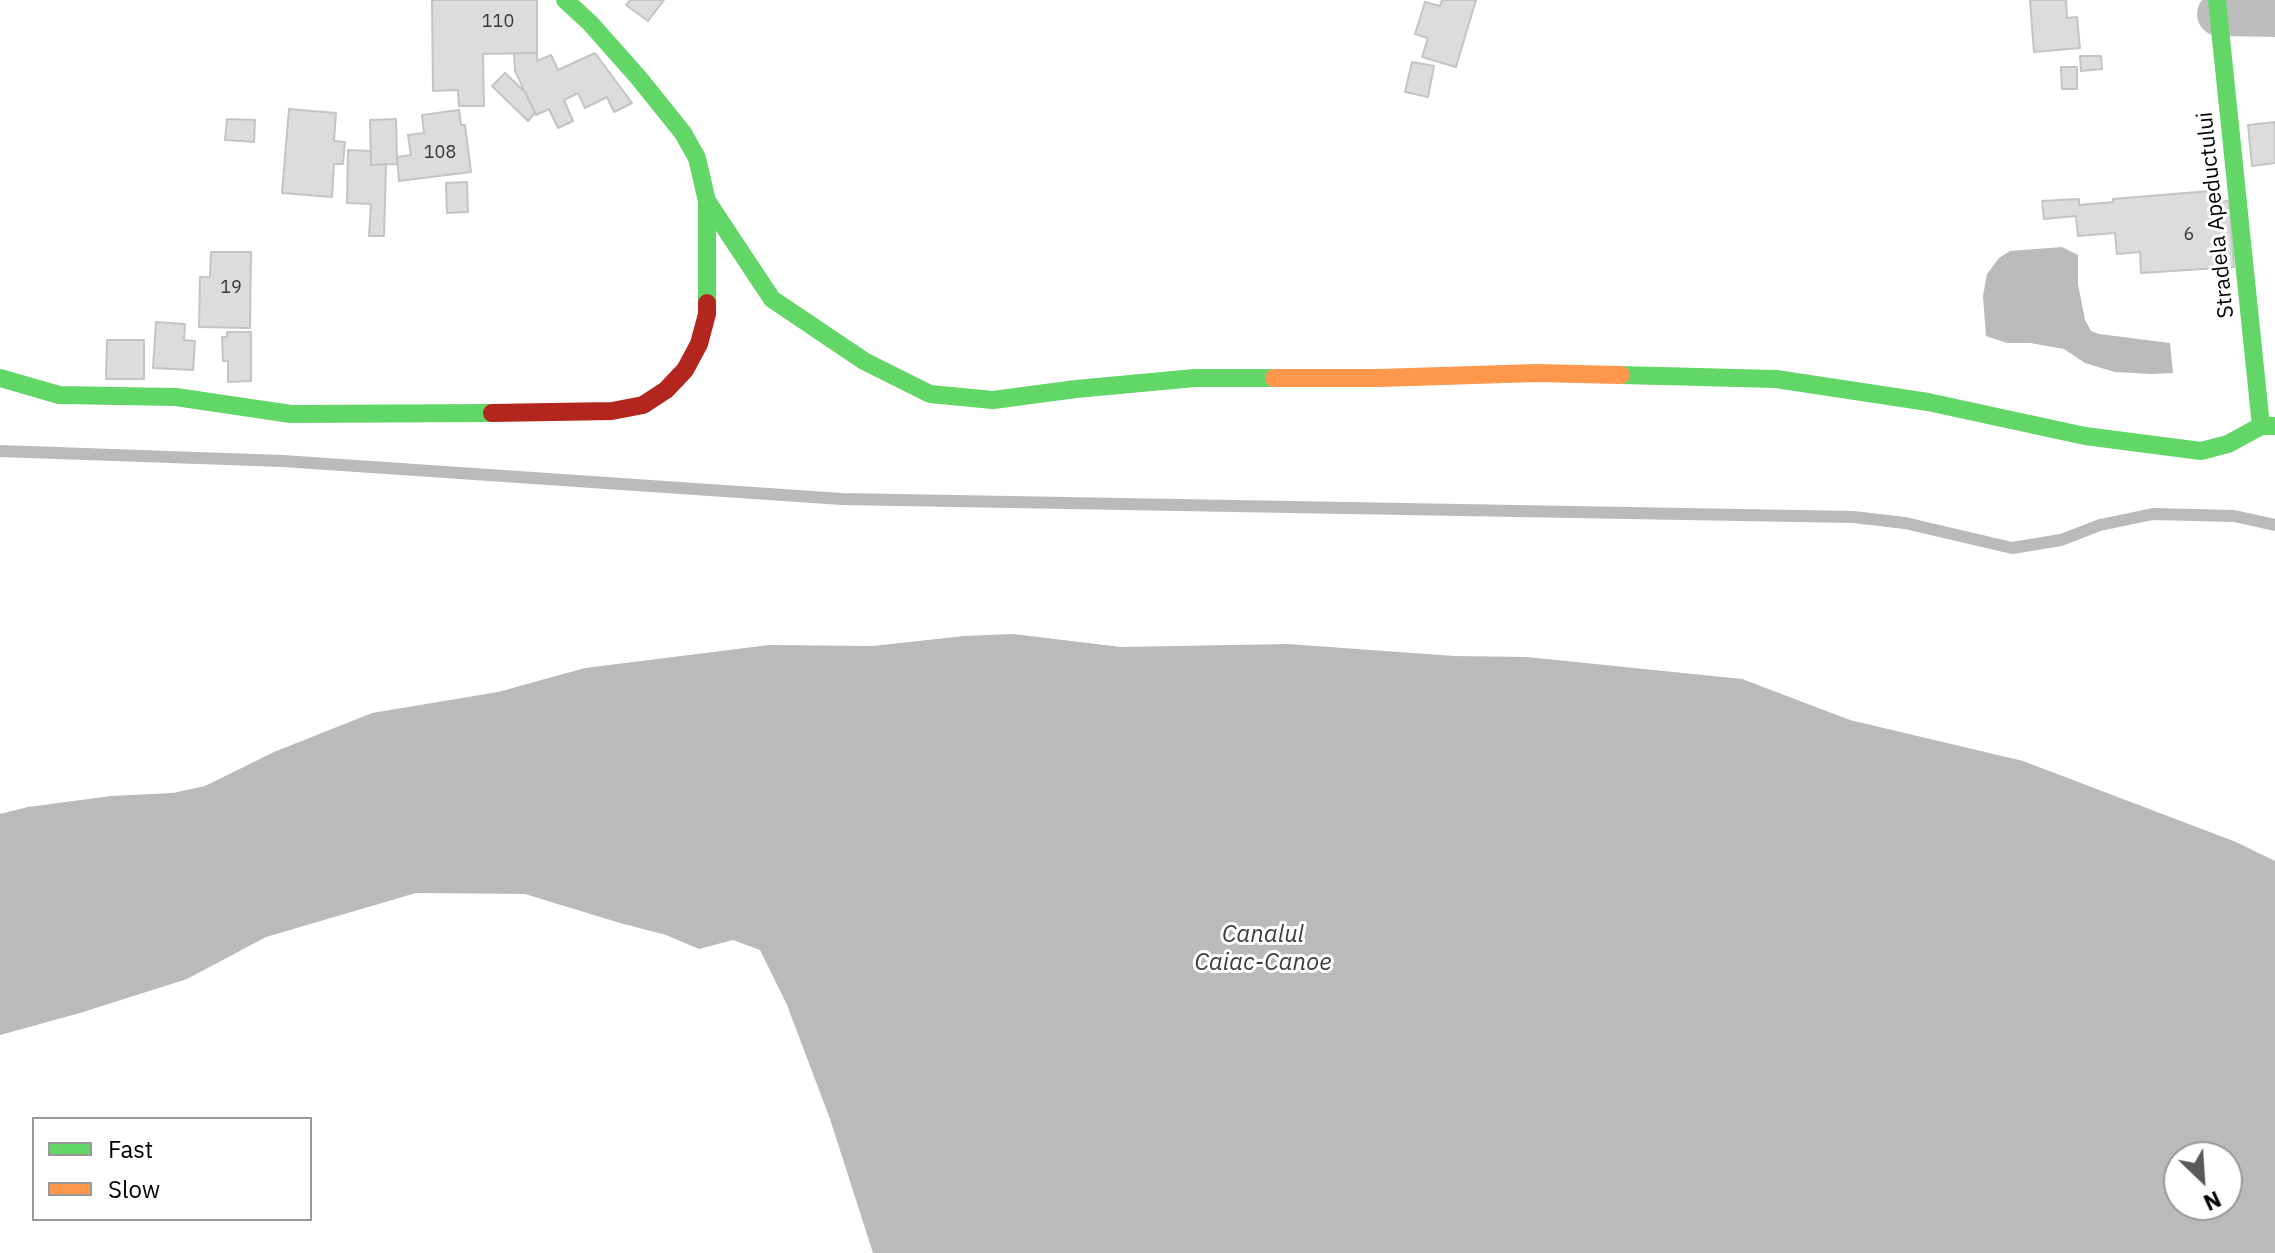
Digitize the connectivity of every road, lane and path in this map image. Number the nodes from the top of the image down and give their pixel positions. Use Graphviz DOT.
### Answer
graph roads {
  1 [pos="565,0"];
  2 [pos="2218,7"];
  3 [pos="2275,15"];
  4 [pos="707,201"];
  5 [pos="0,378"];
  6 [pos="2268,426"];
  1 -- 4 [label="street"];
  2 -- 3 [label="street"];
  2 -- 6 [label="street, Stradela Apeductului"];
  4 -- 5 [label="street"];
  4 -- 6 [label="street"];
}
